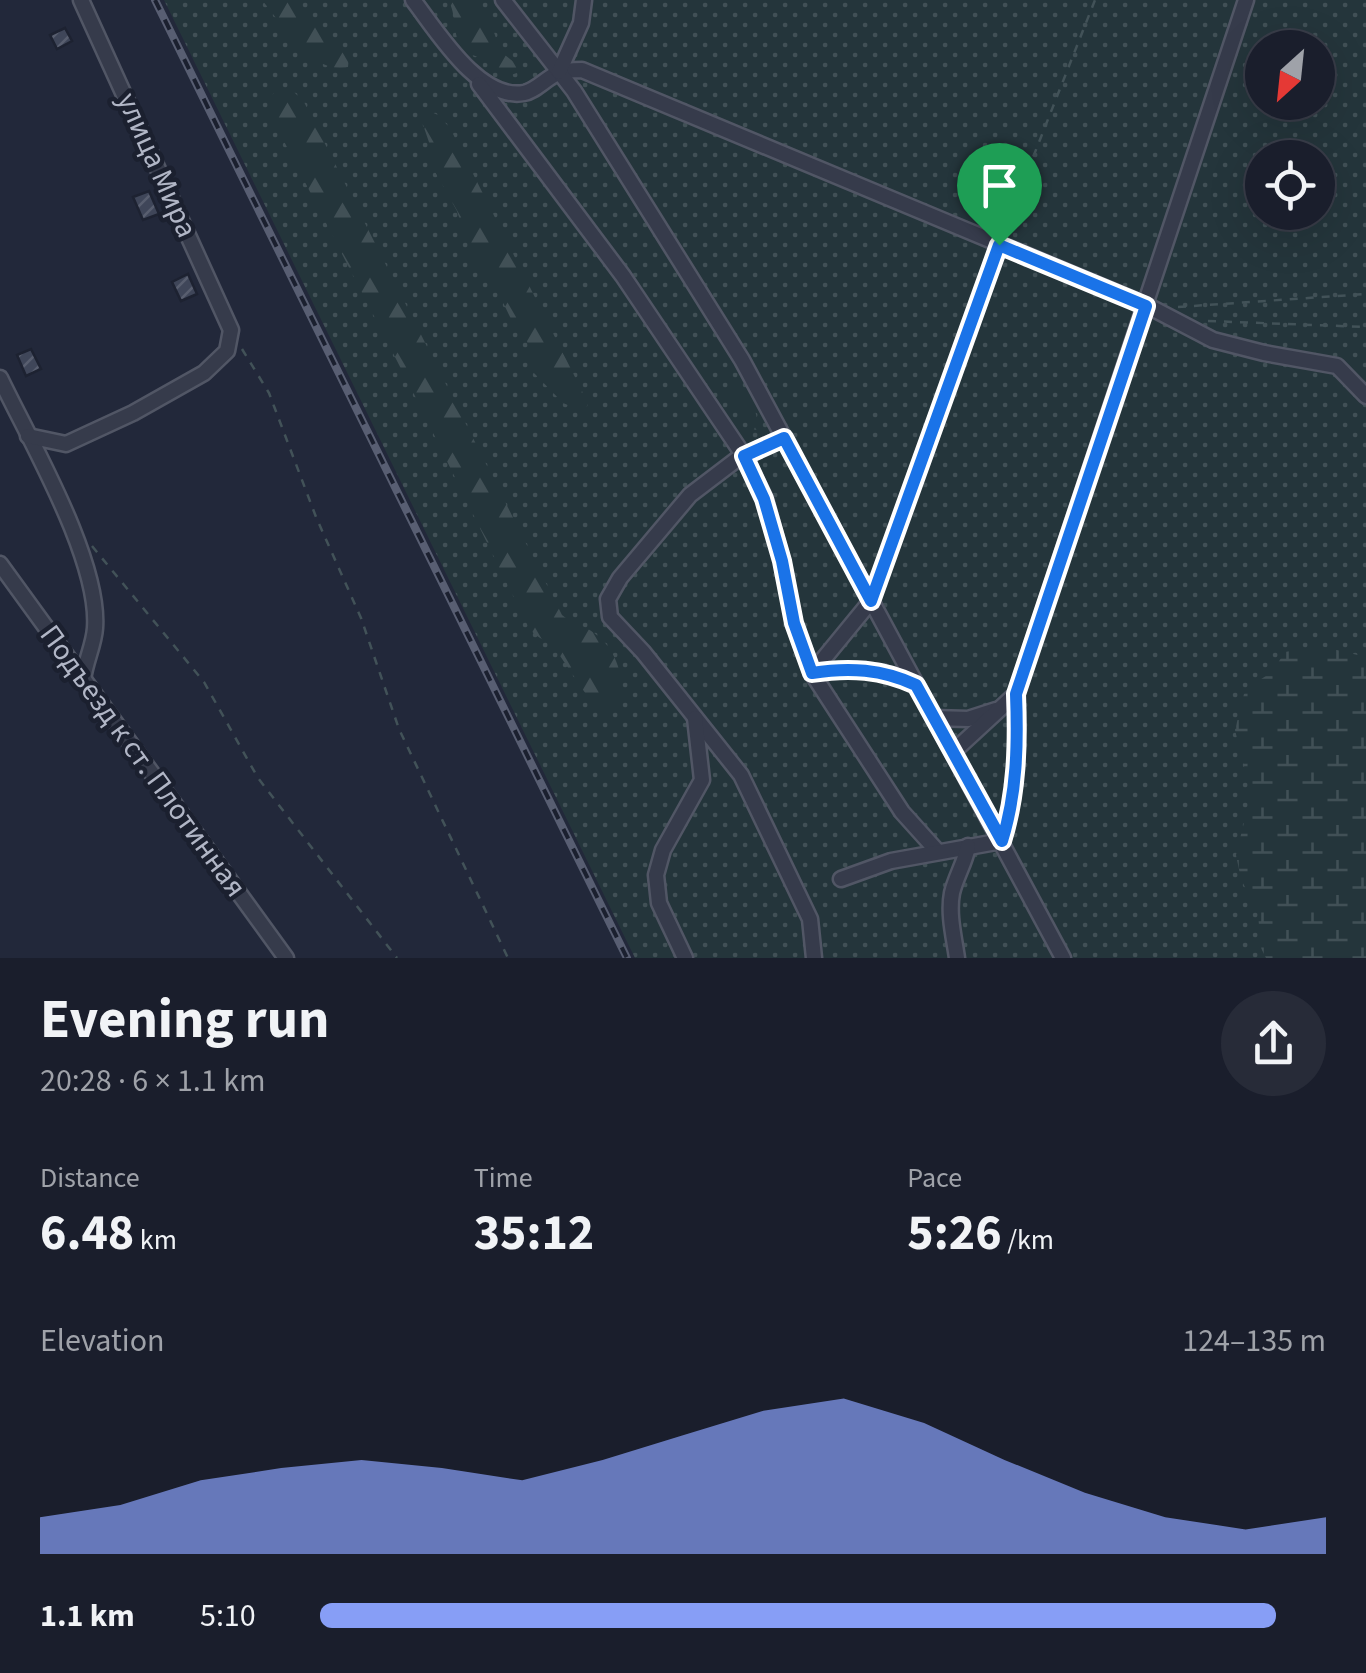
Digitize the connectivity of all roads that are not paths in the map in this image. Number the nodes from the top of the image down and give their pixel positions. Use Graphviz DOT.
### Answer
graph roads {
  1 [pos="81,0"];
  2 [pos="413,0"];
  3 [pos="502,0"];
  4 [pos="584,0"];
  5 [pos="1246,0"];
  6 [pos="470,72"];
  7 [pos="560,72"];
  8 [pos="1146,306"];
  9 [pos="0,378"];
  10 [pos="1366,396"];
  11 [pos="28,436"];
  12 [pos="784,438"];
  13 [pos="744,456"];
  14 [pos="0,564"];
  15 [pos="871,601"];
  16 [pos="812,673"];
  17 [pos="84,680"];
  18 [pos="916,685"];
  19 [pos="1016,694"];
  20 [pos="1001,708"];
  21 [pos="695,718"];
  22 [pos="934,718"];
  23 [pos="953,752"];
  24 [pos="1002,841"];
  25 [pos="968,846"];
  26 [pos="938,852"];
  27 [pos="841,879"];
  28 [pos="286,958"];
  29 [pos="685,958"];
  30 [pos="814,958"];
  31 [pos="958,958"];
  32 [pos="1063,958"];
  1 -- 11 [label="street, улица Мира"];
  2 -- 6 [label="street"];
  3 -- 7 [label="street"];
  4 -- 7 [label="street"];
  5 -- 8 [label="street"];
  6 -- 7 [label="street"];
  6 -- 13 [label="street"];
  7 -- 8 [label="street"];
  7 -- 12 [label="street"];
  8 -- 10 [label="street"];
  8 -- 19 [label="street"];
  9 -- 11 [label="street"];
  11 -- 17 [label="street"];
  12 -- 13 [label="street"];
  12 -- 15 [label="street"];
  13 -- 16 [label="street"];
  13 -- 21 [label="street"];
  14 -- 17 [label="street, Подъезд к ст. Плотинная"];
  15 -- 16 [label="street"];
  15 -- 18 [label="street"];
  16 -- 18 [label="street"];
  16 -- 26 [label="street"];
  17 -- 28 [label="street, Подъезд к ст. Плотинная"];
  18 -- 22 [label="street"];
  19 -- 20 [label="street"];
  19 -- 24 [label="street"];
  20 -- 22 [label="street"];
  20 -- 23 [label="street"];
  21 -- 29 [label="street"];
  21 -- 30 [label="street"];
  22 -- 23 [label="street"];
  23 -- 24 [label="street"];
  24 -- 25 [label="street"];
  24 -- 32 [label="street"];
  25 -- 26 [label="street"];
  25 -- 31 [label="street"];
  26 -- 27 [label="street"];
}
